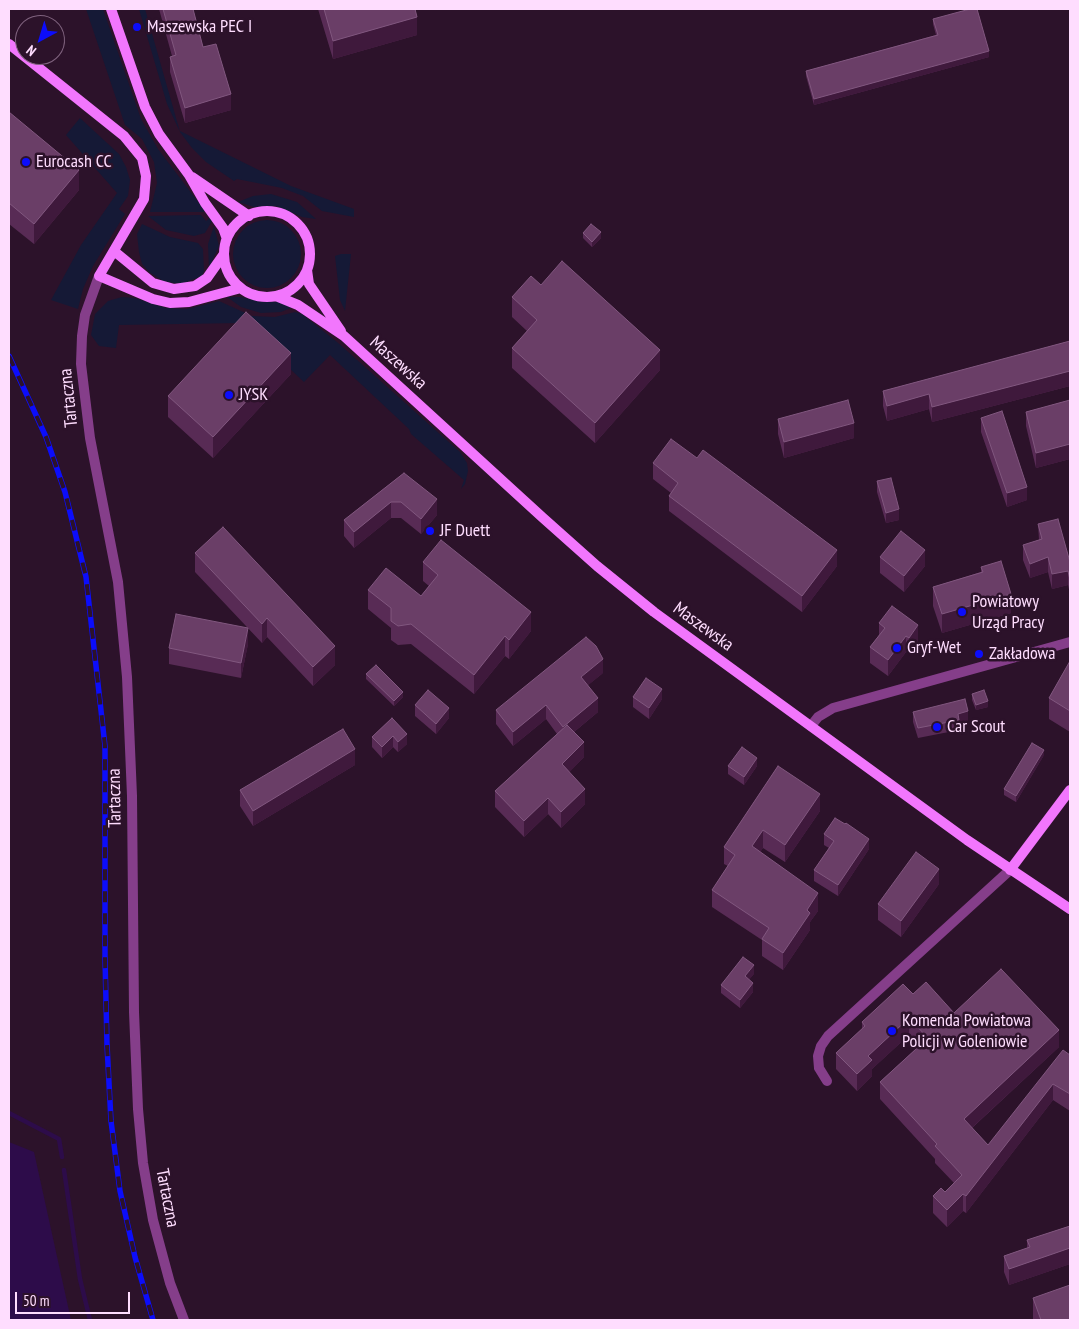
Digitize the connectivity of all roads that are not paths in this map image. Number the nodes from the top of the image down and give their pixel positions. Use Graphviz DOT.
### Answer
graph roads {
  1 [pos="112,9"];
  2 [pos="9,44"];
  3 [pos="189,175"];
  4 [pos="249,216"];
  5 [pos="227,239"];
  6 [pos="114,251"];
  7 [pos="224,254"];
  8 [pos="307,270"];
  9 [pos="100,276"];
  10 [pos="241,288"];
  11 [pos="276,296"];
  12 [pos="344,336"];
  13 [pos="1070,642"];
  14 [pos="811,726"];
  15 [pos="1070,790"];
  16 [pos="1010,870"];
  17 [pos="1070,909"];
  18 [pos="828,1082"];
  19 [pos="184,1320"];
  1 -- 3 [label="street"];
  2 -- 6 [label="street, Tartaczna"];
  3 -- 4 [label="street"];
  3 -- 5 [label="street"];
  4 -- 5 [label="street"];
  4 -- 8 [label="street"];
  5 -- 7 [label="street"];
  6 -- 7 [label="street"];
  6 -- 9 [label="street, Tartaczna"];
  7 -- 10 [label="street"];
  8 -- 11 [label="street"];
  8 -- 12 [label="street, Maszewska"];
  9 -- 10 [label="street"];
  9 -- 19 [label="street, Tartaczna"];
  10 -- 11 [label="street"];
  11 -- 12 [label="street, Maszewska"];
  12 -- 14 [label="street, Maszewska"];
  13 -- 14 [label="street"];
  14 -- 16 [label="street, Maszewska"];
  15 -- 16 [label="street"];
  16 -- 17 [label="street, Maszewska"];
  16 -- 18 [label="street"];
}
